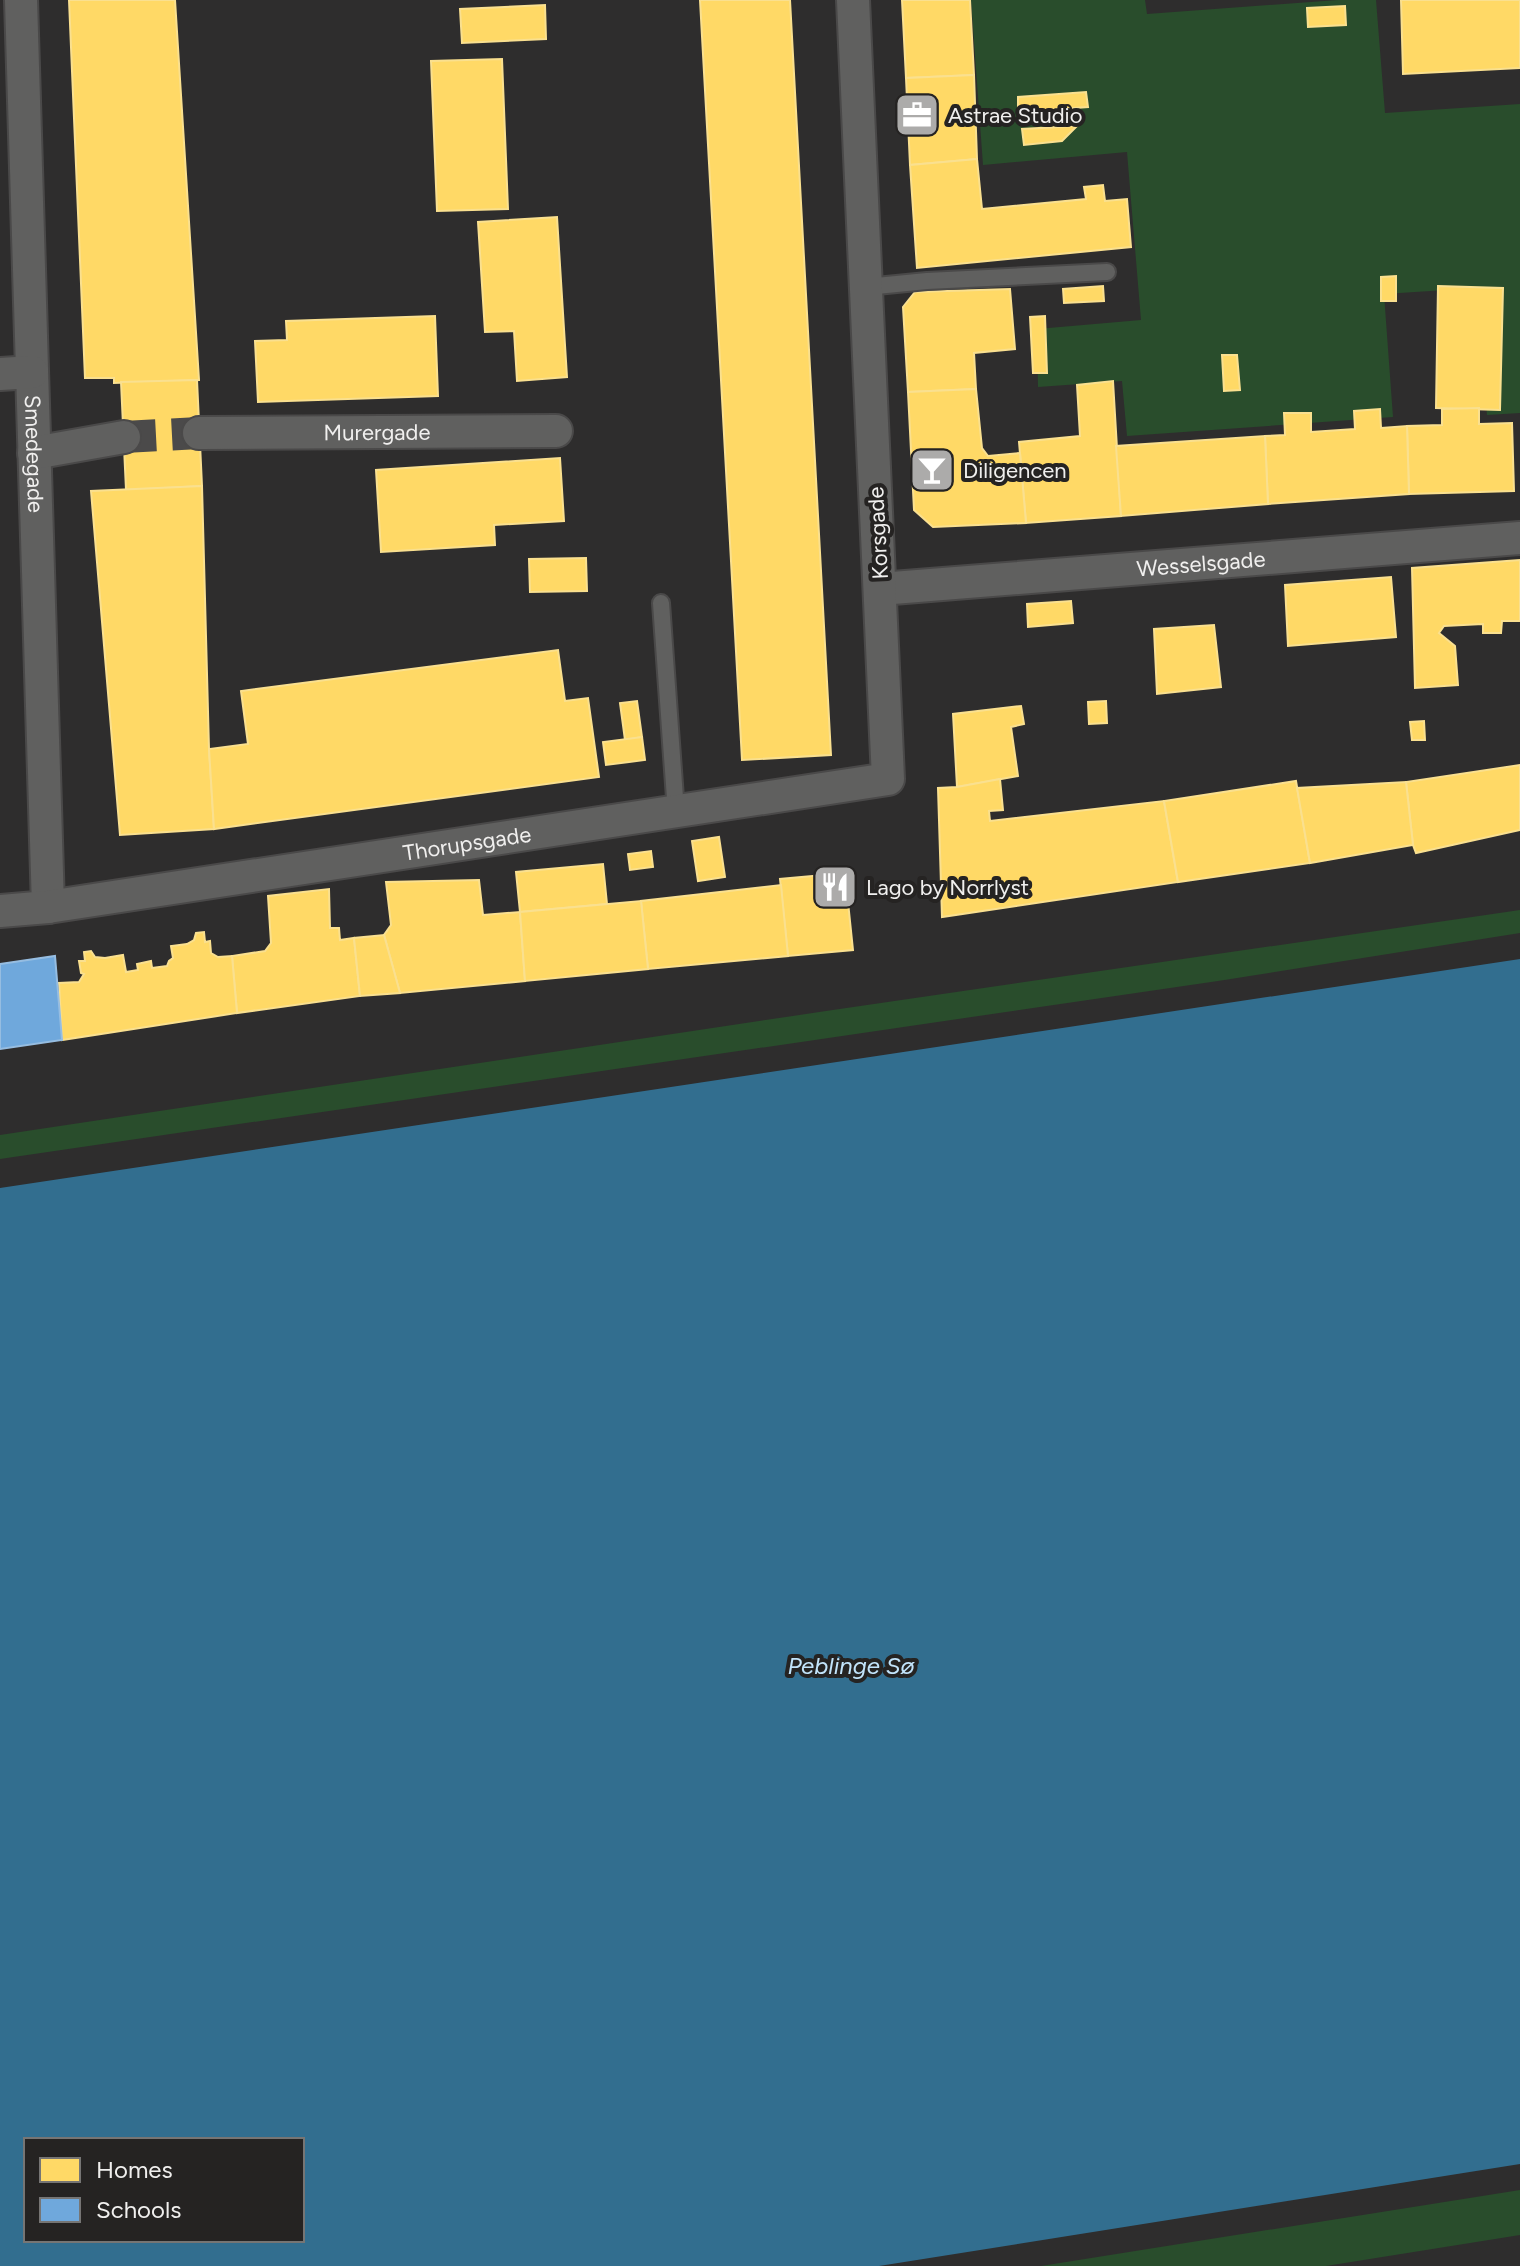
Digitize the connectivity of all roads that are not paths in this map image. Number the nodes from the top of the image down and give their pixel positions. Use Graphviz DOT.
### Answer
graph roads {
  1 [pos="21,0"];
  2 [pos="853,0"];
  3 [pos="1107,272"];
  4 [pos="866,287"];
  5 [pos="32,372"];
  6 [pos="0,374"];
  7 [pos="556,431"];
  8 [pos="199,433"];
  9 [pos="124,437"];
  10 [pos="34,453"];
  11 [pos="1520,538"];
  12 [pos="880,589"];
  13 [pos="661,603"];
  14 [pos="888,779"];
  15 [pos="676,812"];
  16 [pos="48,907"];
  17 [pos="0,911"];
  1 -- 5 [label="street, Smedegade"];
  2 -- 4 [label="street, Korsgade"];
  3 -- 4 [label="lane"];
  4 -- 12 [label="street, Korsgade"];
  5 -- 6 [label="street"];
  5 -- 10 [label="street, Smedegade"];
  7 -- 8 [label="street, Murergade"];
  9 -- 10 [label="street"];
  10 -- 16 [label="street, Smedegade"];
  11 -- 12 [label="street, Wesselsgade"];
  12 -- 14 [label="street, Korsgade"];
  13 -- 15 [label="lane"];
  14 -- 15 [label="street, Thorupsgade"];
  15 -- 16 [label="street, Thorupsgade"];
  16 -- 17 [label="street, Thorupsgade"];
}
